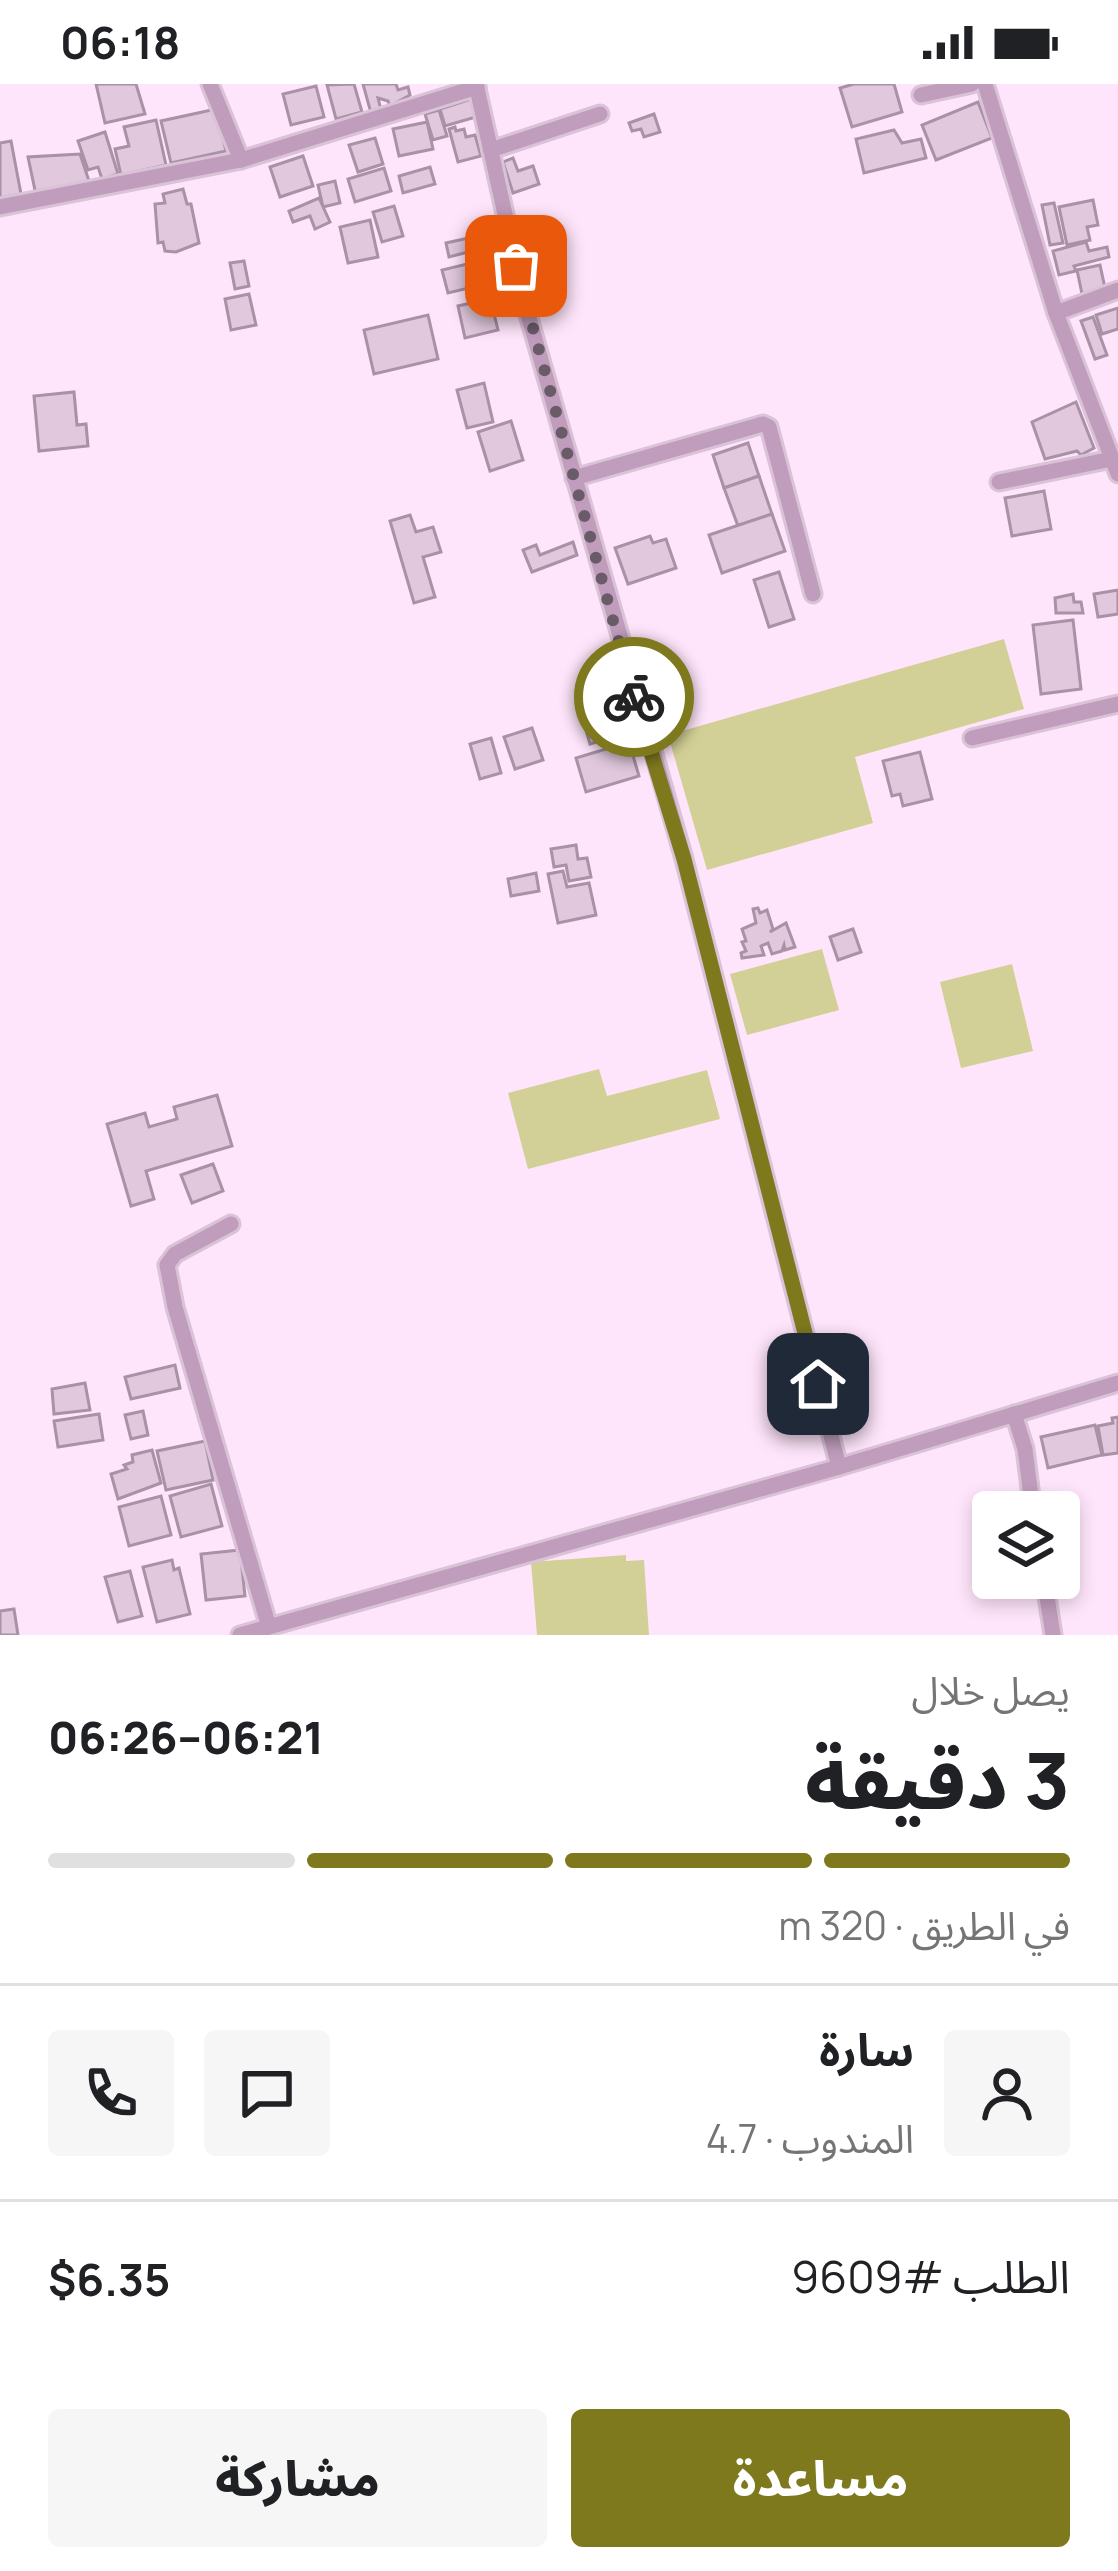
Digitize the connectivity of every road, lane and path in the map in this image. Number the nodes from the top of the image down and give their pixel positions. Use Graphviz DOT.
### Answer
graph roads {
  1 [pos="210,84"];
  2 [pos="972,84"];
  3 [pos="986,84"];
  4 [pos="477,85"];
  5 [pos="921,95"];
  6 [pos="600,114"];
  7 [pos="491,149"];
  8 [pos="241,160"];
  9 [pos="0,207"];
  10 [pos="1118,290"];
  11 [pos="1056,313"];
  12 [pos="1115,466"];
  13 [pos="574,478"];
  14 [pos="999,482"];
  15 [pos="813,593"];
  16 [pos="1118,704"];
  17 [pos="972,739"];
  18 [pos="231,1224"];
  19 [pos="1118,1383"];
  20 [pos="1014,1414"];
  21 [pos="839,1467"];
  22 [pos="1031,1491"];
  23 [pos="1047,1599"];
  24 [pos="269,1627"];
  25 [pos="240,1635"];
  26 [pos="1053,1635"];
  1 -- 8 [label="street"];
  2 -- 5 [label="street"];
  3 -- 11 [label="street"];
  4 -- 7 [label="street"];
  4 -- 8 [label="street"];
  6 -- 7 [label="street"];
  7 -- 13 [label="street"];
  8 -- 9 [label="street"];
  10 -- 11 [label="street"];
  11 -- 12 [label="street"];
  12 -- 14 [label="street"];
  13 -- 15 [label="street"];
  13 -- 21 [label="street"];
  16 -- 17 [label="street"];
  18 -- 24 [label="street"];
  19 -- 20 [label="street"];
  20 -- 21 [label="street"];
  20 -- 22 [label="street"];
  21 -- 24 [label="street"];
  23 -- 26 [label="street"];
  24 -- 25 [label="street"];
}
